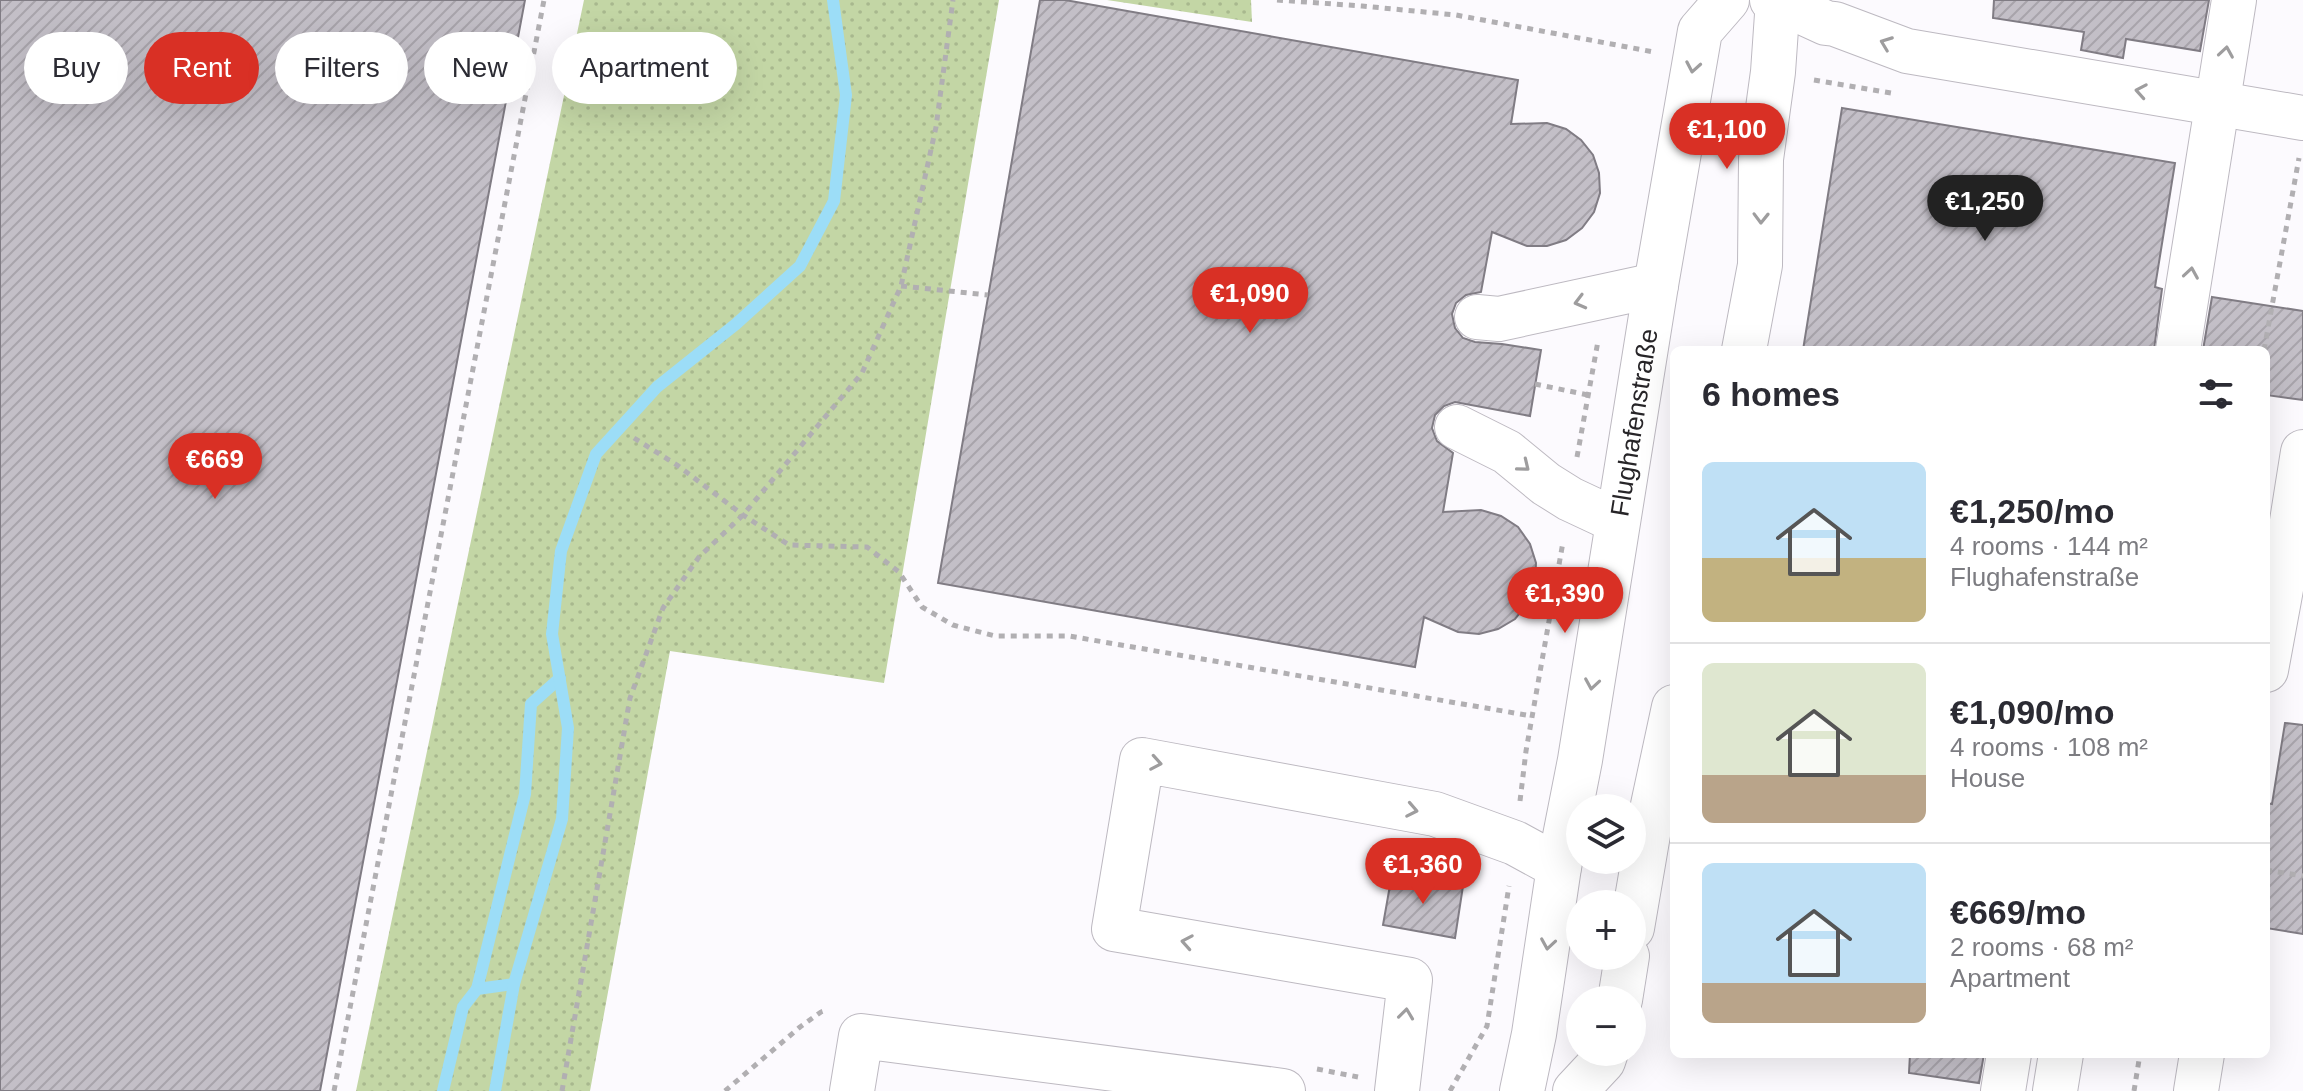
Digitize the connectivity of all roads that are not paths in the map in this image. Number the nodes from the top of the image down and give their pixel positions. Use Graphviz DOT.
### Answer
graph roads {
  1 [pos="1727,0"];
  2 [pos="1776,0"];
  3 [pos="2234,0"];
  4 [pos="2218,105"];
  5 [pos="2302,135"];
  6 [pos="1656,285"];
  7 [pos="1477,317"];
  8 [pos="1745,346"];
  9 [pos="2179,346"];
  10 [pos="1457,427"];
  11 [pos="2303,452"];
  12 [pos="1617,521"];
  13 [pos="2270,648"];
  14 [pos="1670,743"];
  15 [pos="1663,807"];
  16 [pos="1559,867"];
  17 [pos="1642,890"];
  18 [pos="2008,1058"];
  19 [pos="2060,1058"];
  20 [pos="2201,1058"];
  21 [pos="1598,1066"];
  22 [pos="852,1091"];
  23 [pos="1283,1091"];
  24 [pos="1397,1091"];
  25 [pos="1522,1091"];
  26 [pos="1575,1091"];
  27 [pos="2003,1091"];
  28 [pos="2055,1091"];
  29 [pos="2196,1091"];
  1 -- 6 [label="street, Flughafenstraße, one-way"];
  4 -- 2 [label="street, one-way"];
  2 -- 8 [label="street, one-way"];
  4 -- 3 [label="street, one-way"];
  4 -- 5 [label="street"];
  9 -- 4 [label="street, one-way"];
  6 -- 7 [label="street, one-way"];
  6 -- 12 [label="street, Flughafenstraße"];
  10 -- 12 [label="street, one-way"];
  11 -- 13 [label="street"];
  12 -- 16 [label="street, Flughafenstraße, one-way"];
  14 -- 15 [label="street"];
  15 -- 17 [label="street"];
  24 -- 16 [label="street, one-way"];
  16 -- 25 [label="street, Flughafenstraße, one-way"];
  18 -- 27 [label="street"];
  19 -- 28 [label="street"];
  20 -- 29 [label="street"];
  21 -- 26 [label="street"];
  22 -- 23 [label="street"];
}
